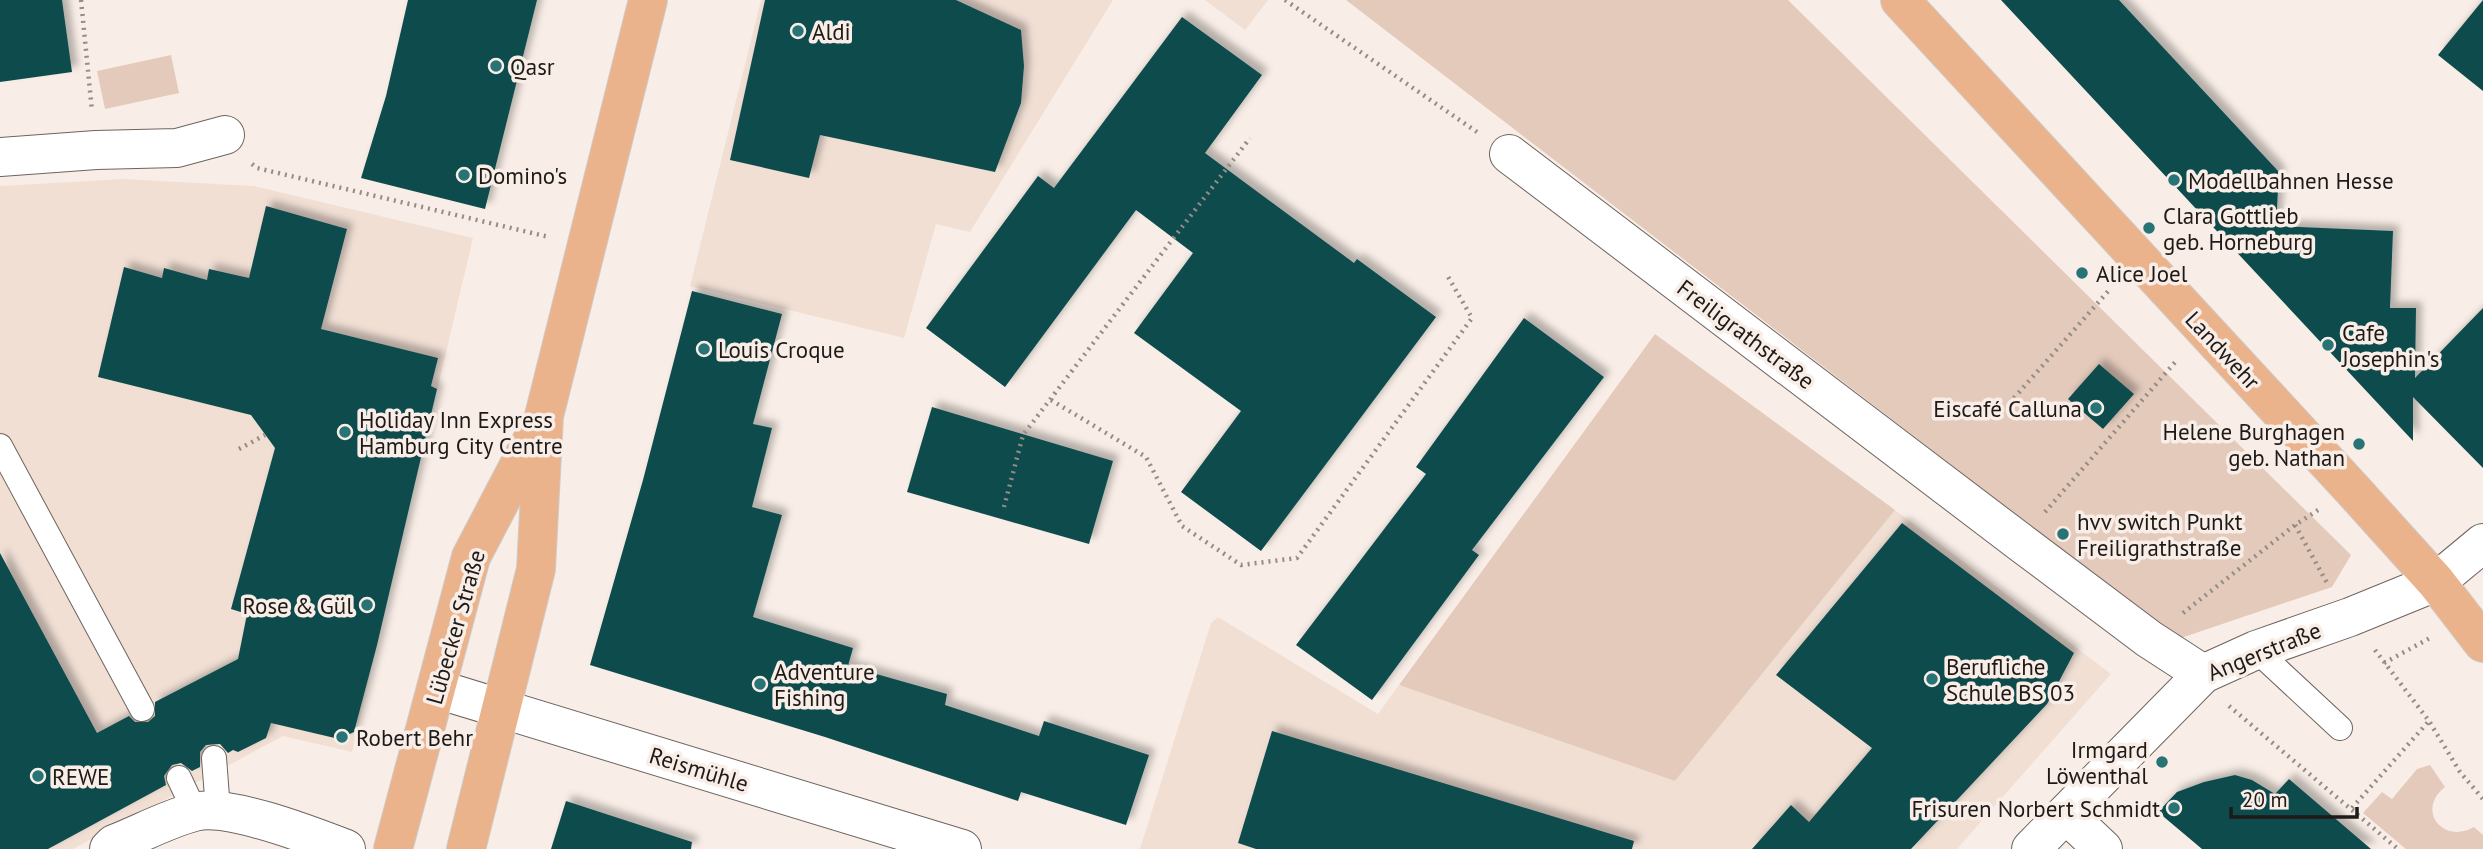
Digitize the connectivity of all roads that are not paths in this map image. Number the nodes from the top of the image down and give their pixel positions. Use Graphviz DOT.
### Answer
graph roads {
  1 [pos="648,0"];
  2 [pos="1900,0"];
  3 [pos="225,135"];
  4 [pos="1510,154"];
  5 [pos="0,158"];
  6 [pos="544,416"];
  7 [pos="0,446"];
  8 [pos="2483,543"];
  9 [pos="2436,582"];
  10 [pos="2483,643"];
  11 [pos="2256,650"];
  12 [pos="2200,676"];
  13 [pos="437,689"];
  14 [pos="503,708"];
  15 [pos="142,709"];
  16 [pos="2340,729"];
  17 [pos="214,758"];
  18 [pos="197,800"];
  19 [pos="2066,814"];
  20 [pos="109,849"];
  21 [pos="345,849"];
  22 [pos="393,849"];
  23 [pos="466,849"];
  24 [pos="962,849"];
  25 [pos="2031,849"];
  26 [pos="2103,849"];
  1 -- 6 [label="main road, Lübecker Straße"];
  2 -- 9 [label="main road, Landwehr"];
  3 -- 5 [label="street"];
  4 -- 12 [label="street, Freiligrathstraße"];
  6 -- 13 [label="main road, Lübecker Straße"];
  6 -- 14 [label="main road, Lübecker Straße"];
  7 -- 15 [label="lane"];
  8 -- 9 [label="street, Angerstraße"];
  9 -- 10 [label="main road, Landwehr"];
  9 -- 11 [label="street, Angerstraße"];
  11 -- 12 [label="street, Angerstraße"];
  11 -- 16 [label="lane"];
  12 -- 19 [label="street, Angerstraße"];
  13 -- 14 [label="street, Reismühle"];
  13 -- 22 [label="main road, Lübecker Straße"];
  14 -- 23 [label="main road, Lübecker Straße"];
  14 -- 24 [label="street, Reismühle"];
  17 -- 18 [label="lane"];
  18 -- 20 [label="street"];
  18 -- 21 [label="street"];
  19 -- 25 [label="street, Angerstraße"];
  19 -- 26 [label="street"];
}
